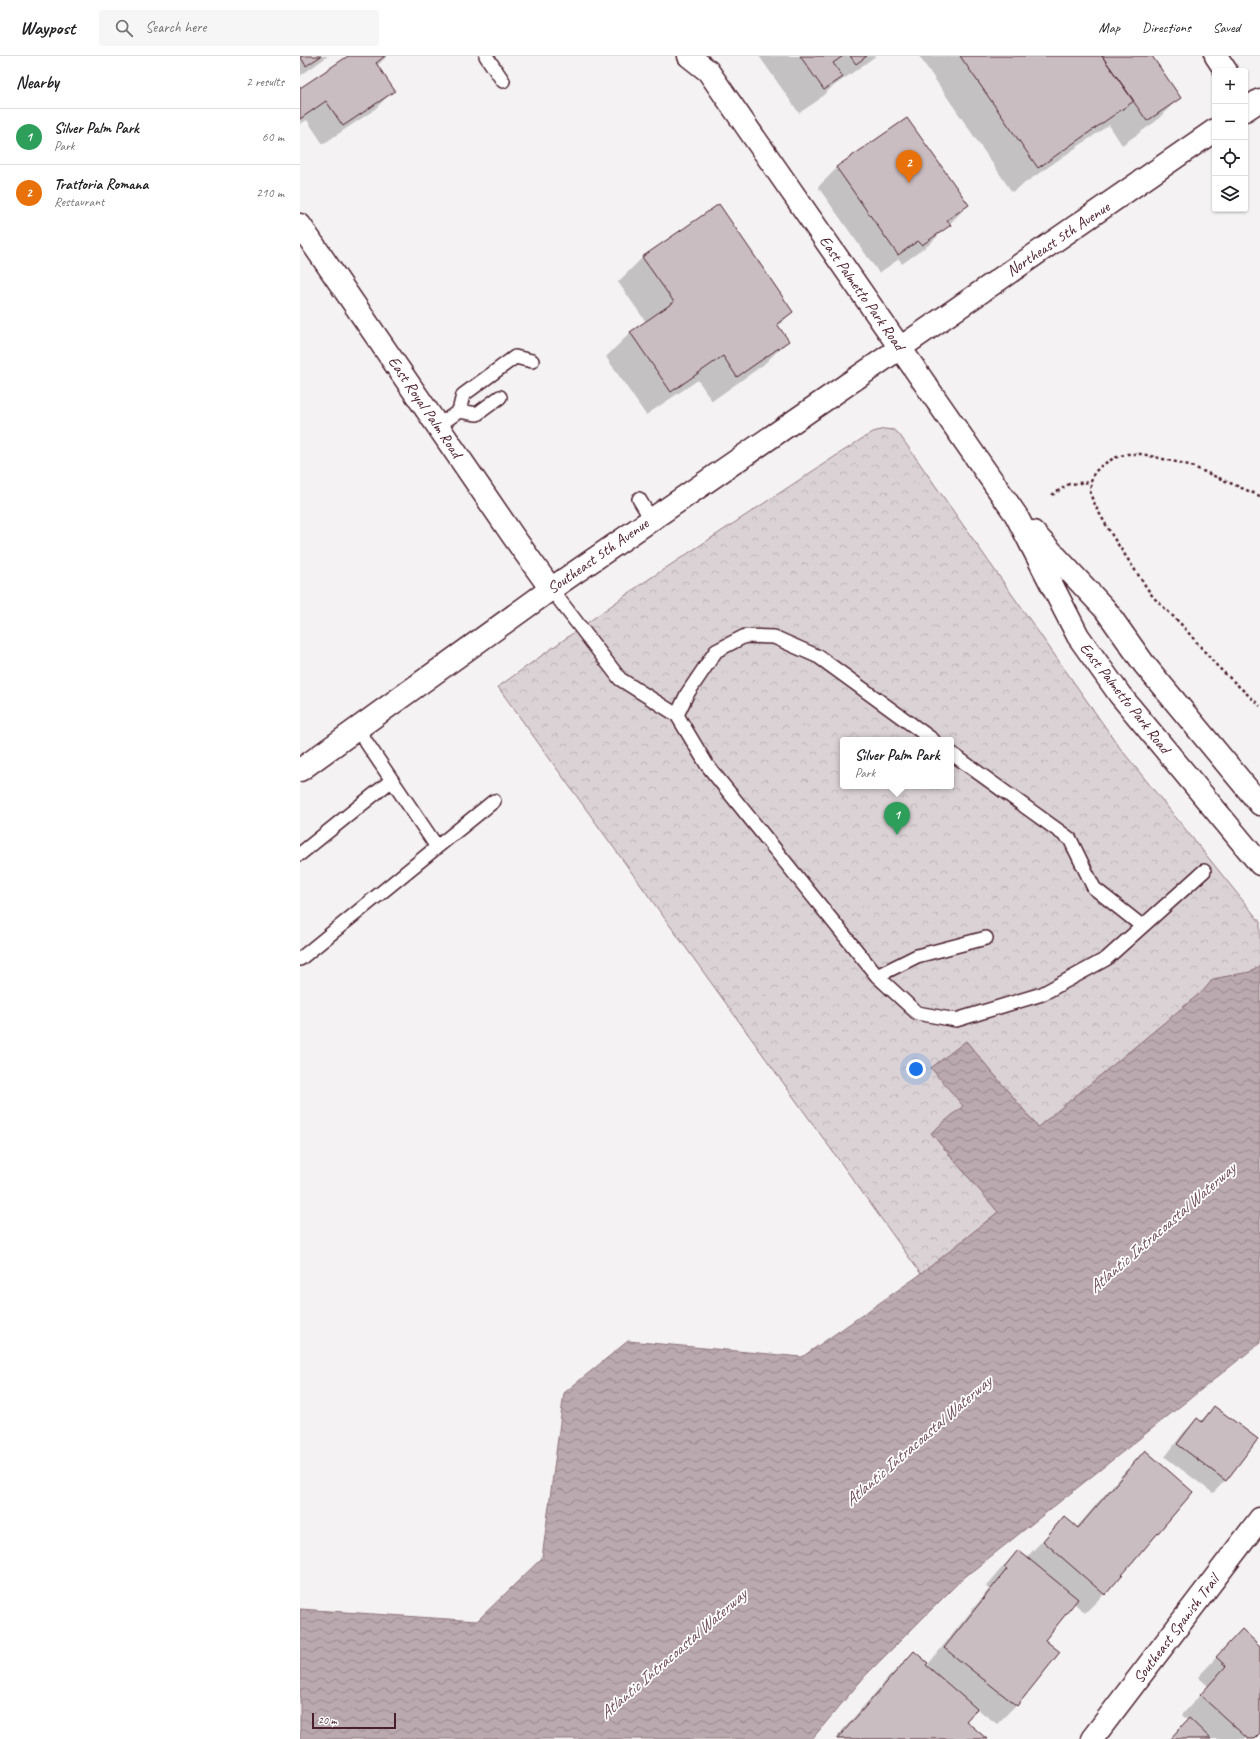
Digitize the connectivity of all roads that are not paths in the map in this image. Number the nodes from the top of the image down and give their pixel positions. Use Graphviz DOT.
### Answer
graph roads {
  1 [pos="486,56"];
  2 [pos="689,56"];
  3 [pos="1216,56"];
  4 [pos="706,64"];
  5 [pos="1224,68"];
  6 [pos="503,81"];
  7 [pos="1212,132"];
  8 [pos="300,225"];
  9 [pos="900,348"];
  10 [pos="532,361"];
  11 [pos="500,397"];
  12 [pos="459,411"];
  13 [pos="438,426"];
  14 [pos="639,499"];
  15 [pos="1016,515"];
  16 [pos="652,519"];
  17 [pos="551,589"];
  18 [pos="677,715"];
  19 [pos="358,730"];
  20 [pos="929,737"];
  21 [pos="954,755"];
  22 [pos="300,770"];
  23 [pos="392,780"];
  24 [pos="494,801"];
  25 [pos="1260,804"];
  26 [pos="437,847"];
  27 [pos="300,854"];
  28 [pos="1260,864"];
  29 [pos="1204,870"];
  30 [pos="1142,926"];
  31 [pos="986,938"];
  32 [pos="300,959"];
  33 [pos="877,976"];
  34 [pos="1260,1519"];
  35 [pos="1092,1739"];
  1 -- 6 [label="lane"];
  2 -- 4 [label="street, East Palmetto Park Road"];
  3 -- 5 [label="street"];
  4 -- 9 [label="street, East Palmetto Park Road"];
  7 -- 9 [label="street, Northeast 5th Avenue"];
  8 -- 13 [label="street, East Royal Palm Road"];
  9 -- 15 [label="street, East Palmetto Park Road"];
  9 -- 16 [label="street, Southeast 5th Avenue"];
  10 -- 12 [label="lane"];
  11 -- 12 [label="lane"];
  12 -- 13 [label="lane"];
  13 -- 17 [label="street, East Royal Palm Road"];
  14 -- 16 [label="lane"];
  15 -- 25 [label="street, East Palmetto Park Road"];
  15 -- 28 [label="street, East Palmetto Park Road"];
  16 -- 17 [label="street, Southeast 5th Avenue"];
  17 -- 18 [label="lane"];
  17 -- 19 [label="street, Southeast 5th Avenue"];
  18 -- 20 [label="lane"];
  18 -- 33 [label="lane"];
  19 -- 22 [label="street, Southeast 5th Avenue"];
  19 -- 23 [label="lane"];
  21 -- 30 [label="lane"];
  23 -- 26 [label="lane"];
  23 -- 27 [label="lane"];
  24 -- 26 [label="lane"];
  26 -- 32 [label="lane"];
  29 -- 30 [label="lane"];
  30 -- 33 [label="lane"];
  31 -- 33 [label="lane"];
  34 -- 35 [label="street, Southeast Spanish Trail"];
}
